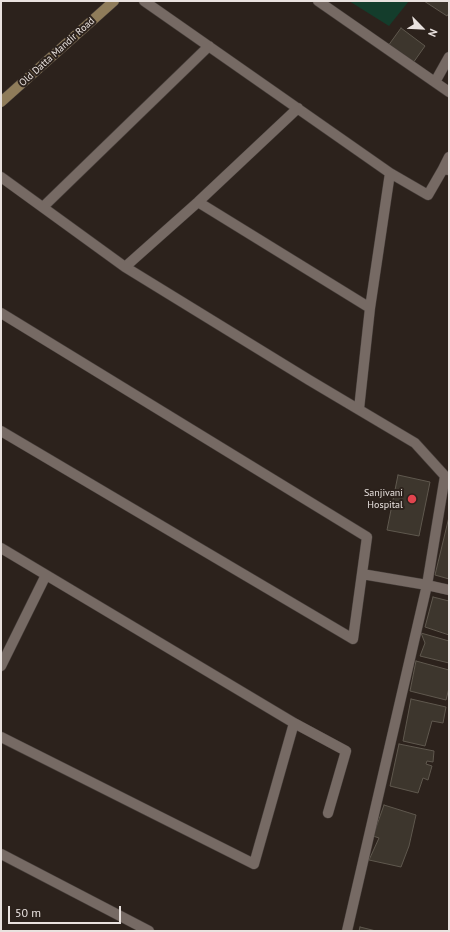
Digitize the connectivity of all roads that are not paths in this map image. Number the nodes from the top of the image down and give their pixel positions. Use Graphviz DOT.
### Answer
graph roads {
  1 [pos="114,1"];
  2 [pos="144,1"];
  3 [pos="318,1"];
  4 [pos="209,46"];
  5 [pos="449,57"];
  6 [pos="435,82"];
  7 [pos="449,92"];
  8 [pos="1,102"];
  9 [pos="298,108"];
  10 [pos="449,157"];
  11 [pos="446,169"];
  12 [pos="390,172"];
  13 [pos="1,177"];
  14 [pos="198,202"];
  15 [pos="43,207"];
  16 [pos="125,267"];
  17 [pos="370,308"];
  18 [pos="1,313"];
  19 [pos="358,409"];
  20 [pos="1,431"];
  21 [pos="447,477"];
  22 [pos="1,548"];
  23 [pos="362,574"];
  24 [pos="46,575"];
  25 [pos="427,585"];
  26 [pos="449,590"];
  27 [pos="1,666"];
  28 [pos="294,723"];
  29 [pos="1,737"];
  30 [pos="328,813"];
  31 [pos="1,854"];
  32 [pos="145,930"];
  33 [pos="347,931"];
  1 -- 8 [label="street, Old Datta Mandir Road"];
  2 -- 4 [label="street"];
  3 -- 6 [label="street"];
  4 -- 9 [label="street"];
  4 -- 15 [label="street"];
  5 -- 6 [label="street"];
  6 -- 7 [label="street"];
  9 -- 12 [label="street"];
  9 -- 14 [label="street"];
  10 -- 11 [label="street"];
  11 -- 12 [label="street"];
  12 -- 17 [label="street"];
  13 -- 15 [label="street"];
  14 -- 16 [label="street"];
  14 -- 17 [label="street"];
  15 -- 16 [label="street"];
  16 -- 19 [label="street"];
  17 -- 19 [label="street"];
  18 -- 23 [label="street"];
  19 -- 21 [label="street"];
  20 -- 23 [label="street"];
  21 -- 25 [label="street"];
  22 -- 24 [label="street"];
  23 -- 25 [label="street"];
  24 -- 27 [label="street"];
  24 -- 28 [label="street"];
  25 -- 26 [label="street"];
  25 -- 33 [label="street"];
  28 -- 29 [label="street"];
  28 -- 30 [label="street"];
  31 -- 32 [label="street"];
}
